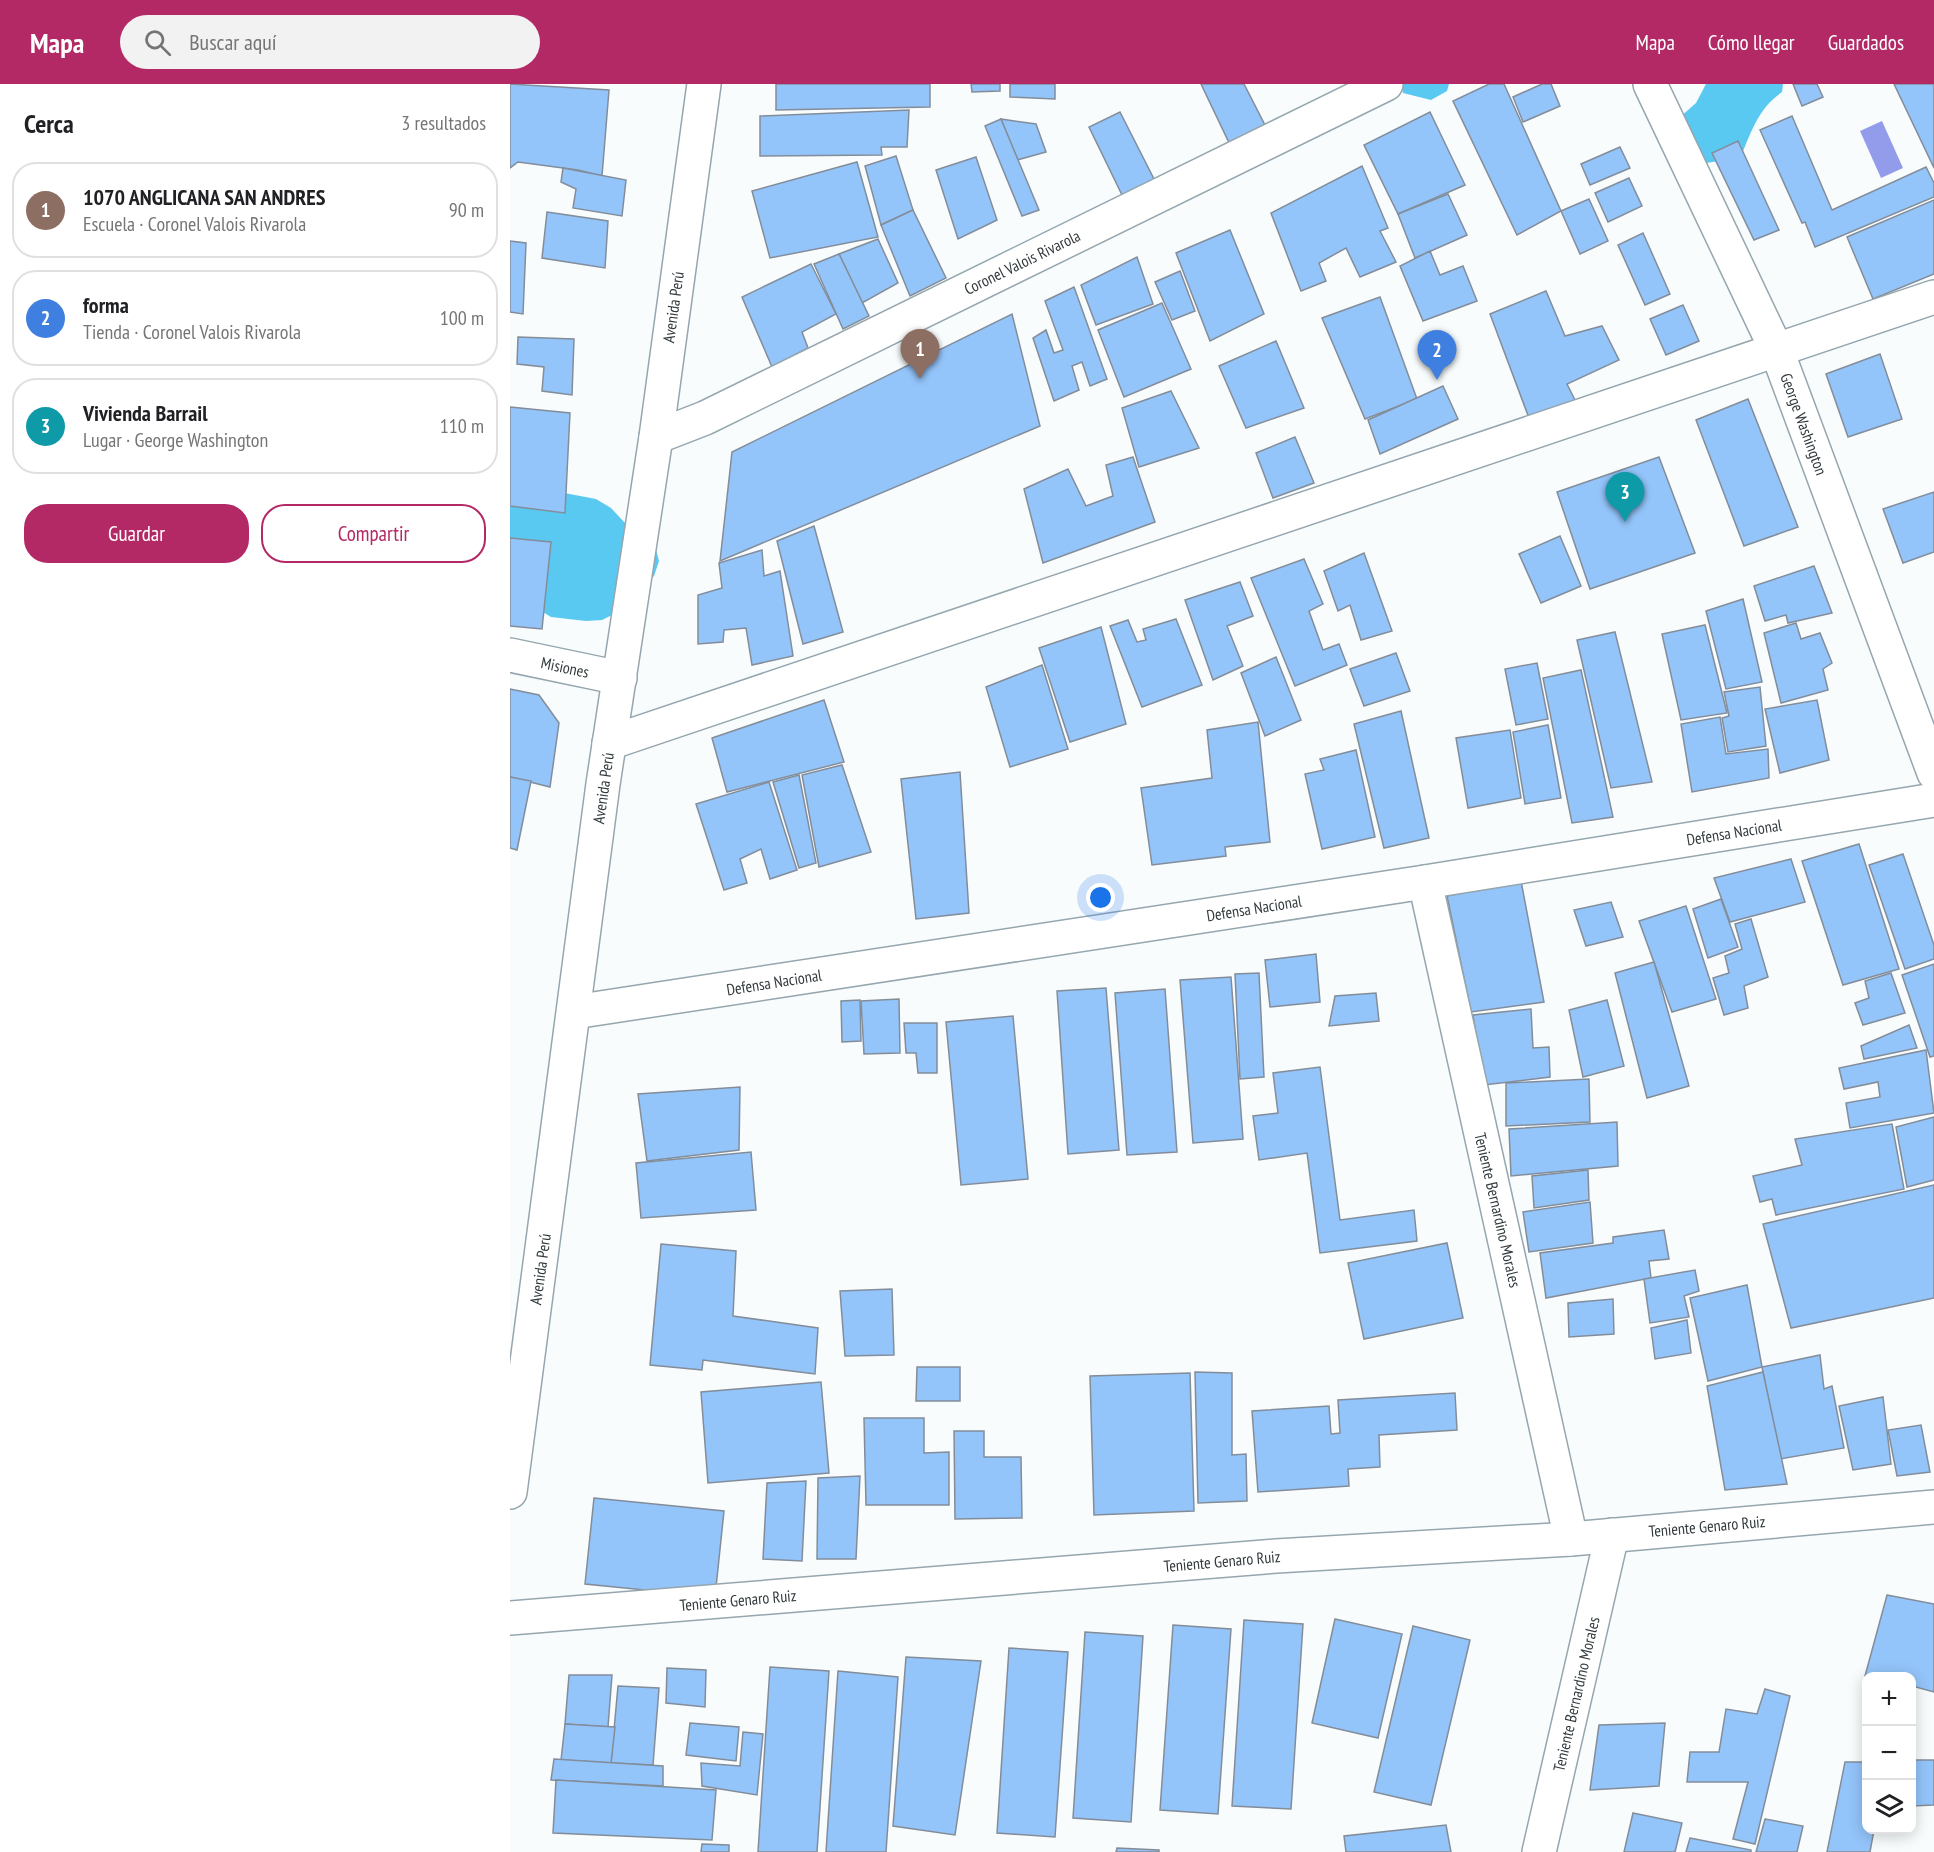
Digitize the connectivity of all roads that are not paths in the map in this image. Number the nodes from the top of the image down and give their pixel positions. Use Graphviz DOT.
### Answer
graph roads {
  1 [pos="704,84"];
  2 [pos="1386,84"];
  3 [pos="1650,84"];
  4 [pos="1934,297"];
  5 [pos="1777,351"];
  6 [pos="656,437"];
  7 [pos="510,655"];
  8 [pos="620,678"];
  9 [pos="609,743"];
  10 [pos="1934,773"];
  11 [pos="1934,800"];
  12 [pos="1425,882"];
  13 [pos="573,1012"];
  14 [pos="512,1460"];
  15 [pos="510,1492"];
  16 [pos="1934,1507"];
  17 [pos="1612,1535"];
  18 [pos="1571,1539"];
  19 [pos="510,1618"];
  20 [pos="1539,1852"];
  1 -- 6 [label="street, Avenida Perú"];
  2 -- 6 [label="street, Coronel Valois Rivarola"];
  3 -- 5 [label="street, George Washington"];
  4 -- 5 [label="street"];
  5 -- 9 [label="street"];
  5 -- 10 [label="street, George Washington"];
  6 -- 8 [label="street, Avenida Perú"];
  7 -- 8 [label="street, Misiones"];
  8 -- 9 [label="street, Avenida Perú"];
  9 -- 13 [label="street, Avenida Perú"];
  11 -- 12 [label="street, Defensa Nacional"];
  12 -- 13 [label="street, Defensa Nacional"];
  12 -- 18 [label="street, Teniente Bernardino Morales"];
  13 -- 14 [label="street, Avenida Perú"];
  14 -- 15 [label="street, Avenida Perú"];
  16 -- 17 [label="street, Teniente Genaro Ruiz"];
  17 -- 18 [label="street, Teniente Genaro Ruiz"];
  17 -- 20 [label="street, Teniente Bernardino Morales"];
  18 -- 19 [label="street, Teniente Genaro Ruiz"];
}
